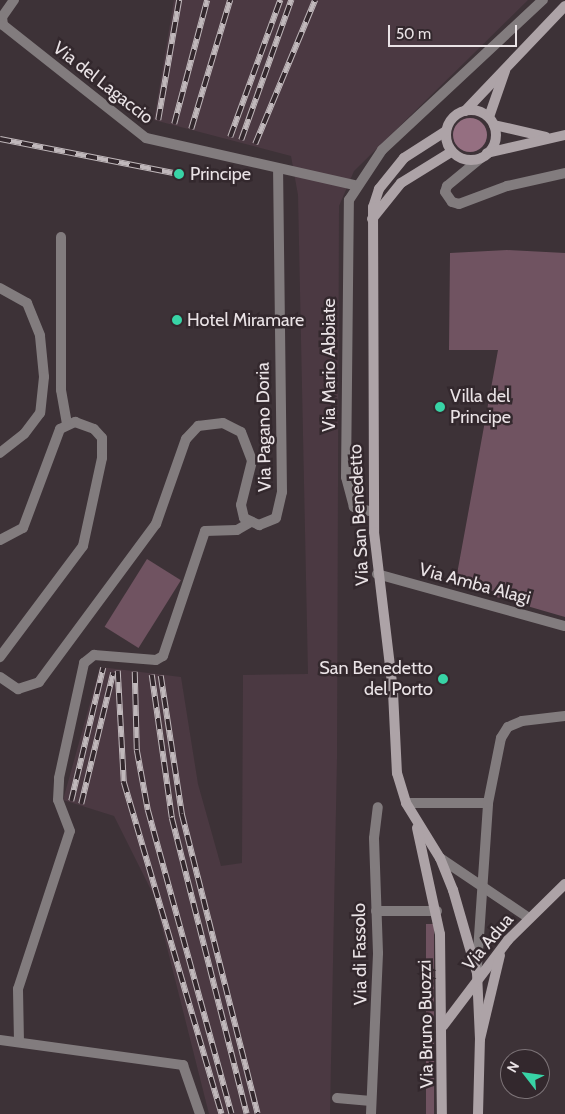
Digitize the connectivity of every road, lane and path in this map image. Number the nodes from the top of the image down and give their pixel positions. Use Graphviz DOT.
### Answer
graph roads {
  1 [pos="14,0"];
  2 [pos="543,0"];
  3 [pos="565,6"];
  4 [pos="508,64"];
  5 [pos="465,111"];
  6 [pos="491,121"];
  7 [pos="446,131"];
  8 [pos="565,134"];
  9 [pos="549,137"];
  10 [pos="451,152"];
  11 [pos="484,156"];
  12 [pos="283,172"];
  13 [pos="565,173"];
  14 [pos="350,185"];
  15 [pos="370,222"];
  16 [pos="61,237"];
  17 [pos="0,288"];
  18 [pos="67,424"];
  19 [pos="0,453"];
  20 [pos="373,512"];
  21 [pos="249,524"];
  22 [pos="0,540"];
  23 [pos="377,574"];
  24 [pos="565,626"];
  25 [pos="0,657"];
  26 [pos="0,677"];
  27 [pos="565,716"];
  28 [pos="488,802"];
  29 [pos="406,803"];
  30 [pos="378,807"];
  31 [pos="414,820"];
  32 [pos="440,858"];
  33 [pos="565,884"];
  34 [pos="481,888"];
  35 [pos="376,910"];
  36 [pos="437,911"];
  37 [pos="529,918"];
  38 [pos="440,934"];
  39 [pos="501,951"];
  40 [pos="477,977"];
  41 [pos="443,1026"];
  42 [pos="480,1039"];
  43 [pos="0,1040"];
  44 [pos="19,1042"];
  45 [pos="337,1098"];
  46 [pos="371,1101"];
  47 [pos="200,1114"];
  48 [pos="371,1114"];
  49 [pos="442,1114"];
  50 [pos="478,1114"];
  1 -- 12 [label="street, Via del Lagaccio"];
  2 -- 14 [label="street"];
  3 -- 4 [label="main road"];
  4 -- 5 [label="main road"];
  4 -- 6 [label="main road"];
  5 -- 6 [label="main road"];
  5 -- 7 [label="main road"];
  6 -- 9 [label="main road"];
  6 -- 11 [label="main road"];
  7 -- 10 [label="main road"];
  7 -- 15 [label="main road, Via San Benedetto"];
  8 -- 9 [label="main road"];
  9 -- 11 [label="main road"];
  10 -- 11 [label="main road"];
  10 -- 15 [label="main road"];
  11 -- 13 [label="street"];
  12 -- 14 [label="street"];
  12 -- 21 [label="street, Via Pagano Doria"];
  14 -- 20 [label="street, Via Mario Abbiate"];
  15 -- 20 [label="main road, Via San Benedetto"];
  16 -- 18 [label="street"];
  17 -- 19 [label="street"];
  18 -- 22 [label="street"];
  18 -- 25 [label="street"];
  20 -- 23 [label="main road, Via San Benedetto"];
  21 -- 26 [label="street, Via Pagano Doria"];
  21 -- 44 [label="street"];
  23 -- 24 [label="street, Via Amba Alagi"];
  23 -- 29 [label="main road, Via San Benedetto"];
  27 -- 28 [label="street"];
  28 -- 29 [label="street"];
  28 -- 34 [label="street"];
  29 -- 31 [label="main road, Via San Benedetto"];
  30 -- 35 [label="street, Via di Fassolo"];
  31 -- 32 [label="main road, Via San Benedetto"];
  31 -- 36 [label="main road, Via San Benedetto"];
  32 -- 34 [label="street"];
  32 -- 40 [label="main road, Via San Benedetto"];
  33 -- 37 [label="main road, Via Adua"];
  34 -- 37 [label="street"];
  34 -- 40 [label="street"];
  35 -- 36 [label="street"];
  35 -- 46 [label="street, Via di Fassolo"];
  36 -- 38 [label="main road, Via San Benedetto"];
  37 -- 39 [label="main road, Via Adua"];
  38 -- 41 [label="main road, Via Bruno Buozzi"];
  39 -- 40 [label="main road, Via Adua"];
  39 -- 42 [label="main road"];
  40 -- 41 [label="main road, Via Adua"];
  40 -- 42 [label="main road, Via San Benedetto"];
  41 -- 49 [label="main road, Via Bruno Buozzi"];
  42 -- 50 [label="main road"];
  43 -- 44 [label="street"];
  44 -- 47 [label="street"];
  45 -- 46 [label="street"];
  46 -- 48 [label="street, Via di Fassolo"];
}
